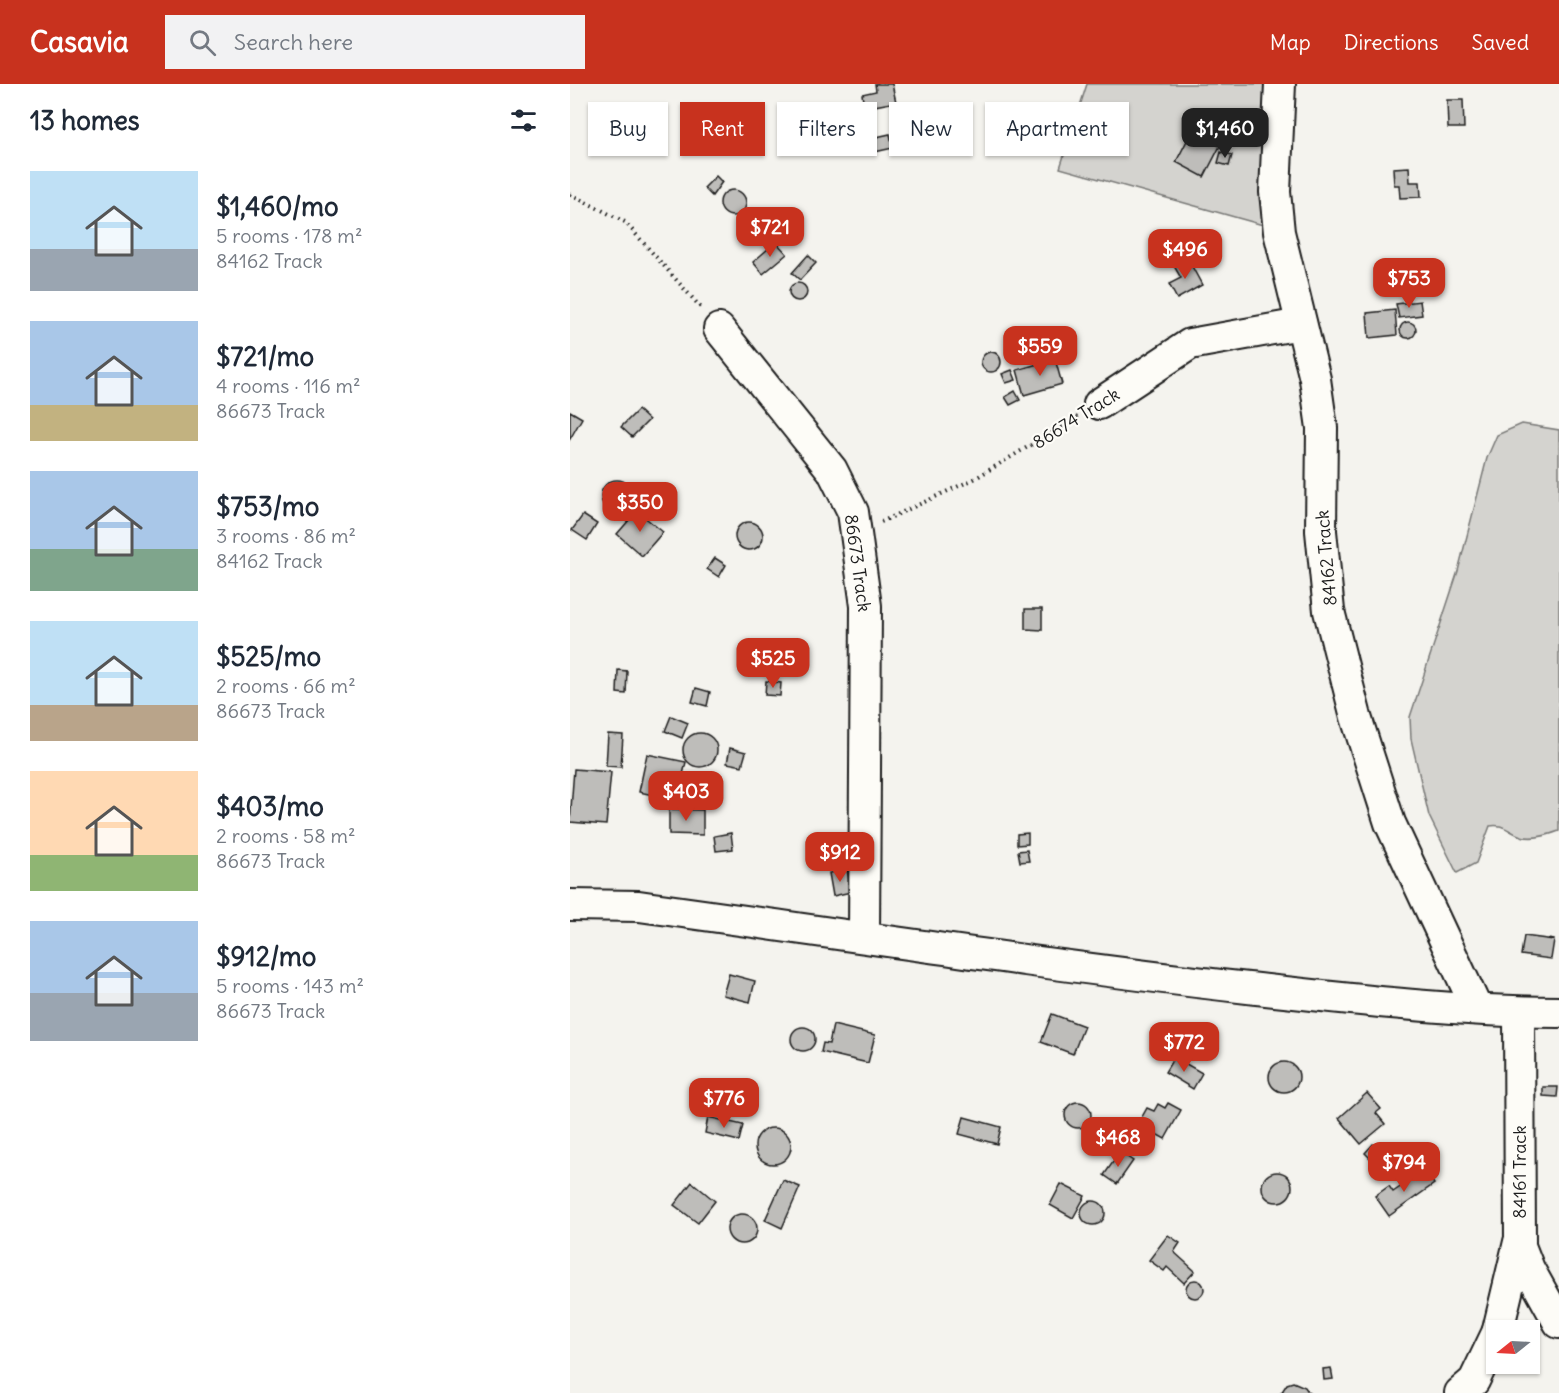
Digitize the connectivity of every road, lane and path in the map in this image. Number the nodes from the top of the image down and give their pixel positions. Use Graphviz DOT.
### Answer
graph roads {
  1 [pos="1280,84"];
  2 [pos="570,194"];
  3 [pos="1301,324"];
  4 [pos="719,329"];
  5 [pos="1099,404"];
  6 [pos="856,534"];
  7 [pos="570,905"];
  8 [pos="864,937"];
  9 [pos="1477,1010"];
  10 [pos="1519,1012"];
  11 [pos="1559,1012"];
  12 [pos="1520,1242"];
  13 [pos="1501,1320"];
  14 [pos="1559,1323"];
  15 [pos="1486,1356"];
  16 [pos="1461,1393"];
  1 -- 3 [label="street, 84162 Track"];
  2 -- 4 [label="path"];
  3 -- 5 [label="street, 86674 Track"];
  3 -- 9 [label="street, 84162 Track"];
  4 -- 6 [label="street, 86673 Track"];
  5 -- 6 [label="path, 86674 Track"];
  6 -- 8 [label="street, 86673 Track"];
  7 -- 8 [label="street"];
  8 -- 9 [label="street"];
  9 -- 10 [label="street"];
  10 -- 11 [label="street"];
  10 -- 12 [label="street, 84161 Track"];
  12 -- 13 [label="street"];
  12 -- 14 [label="street, 84161 Track"];
  15 -- 16 [label="street"];
}
